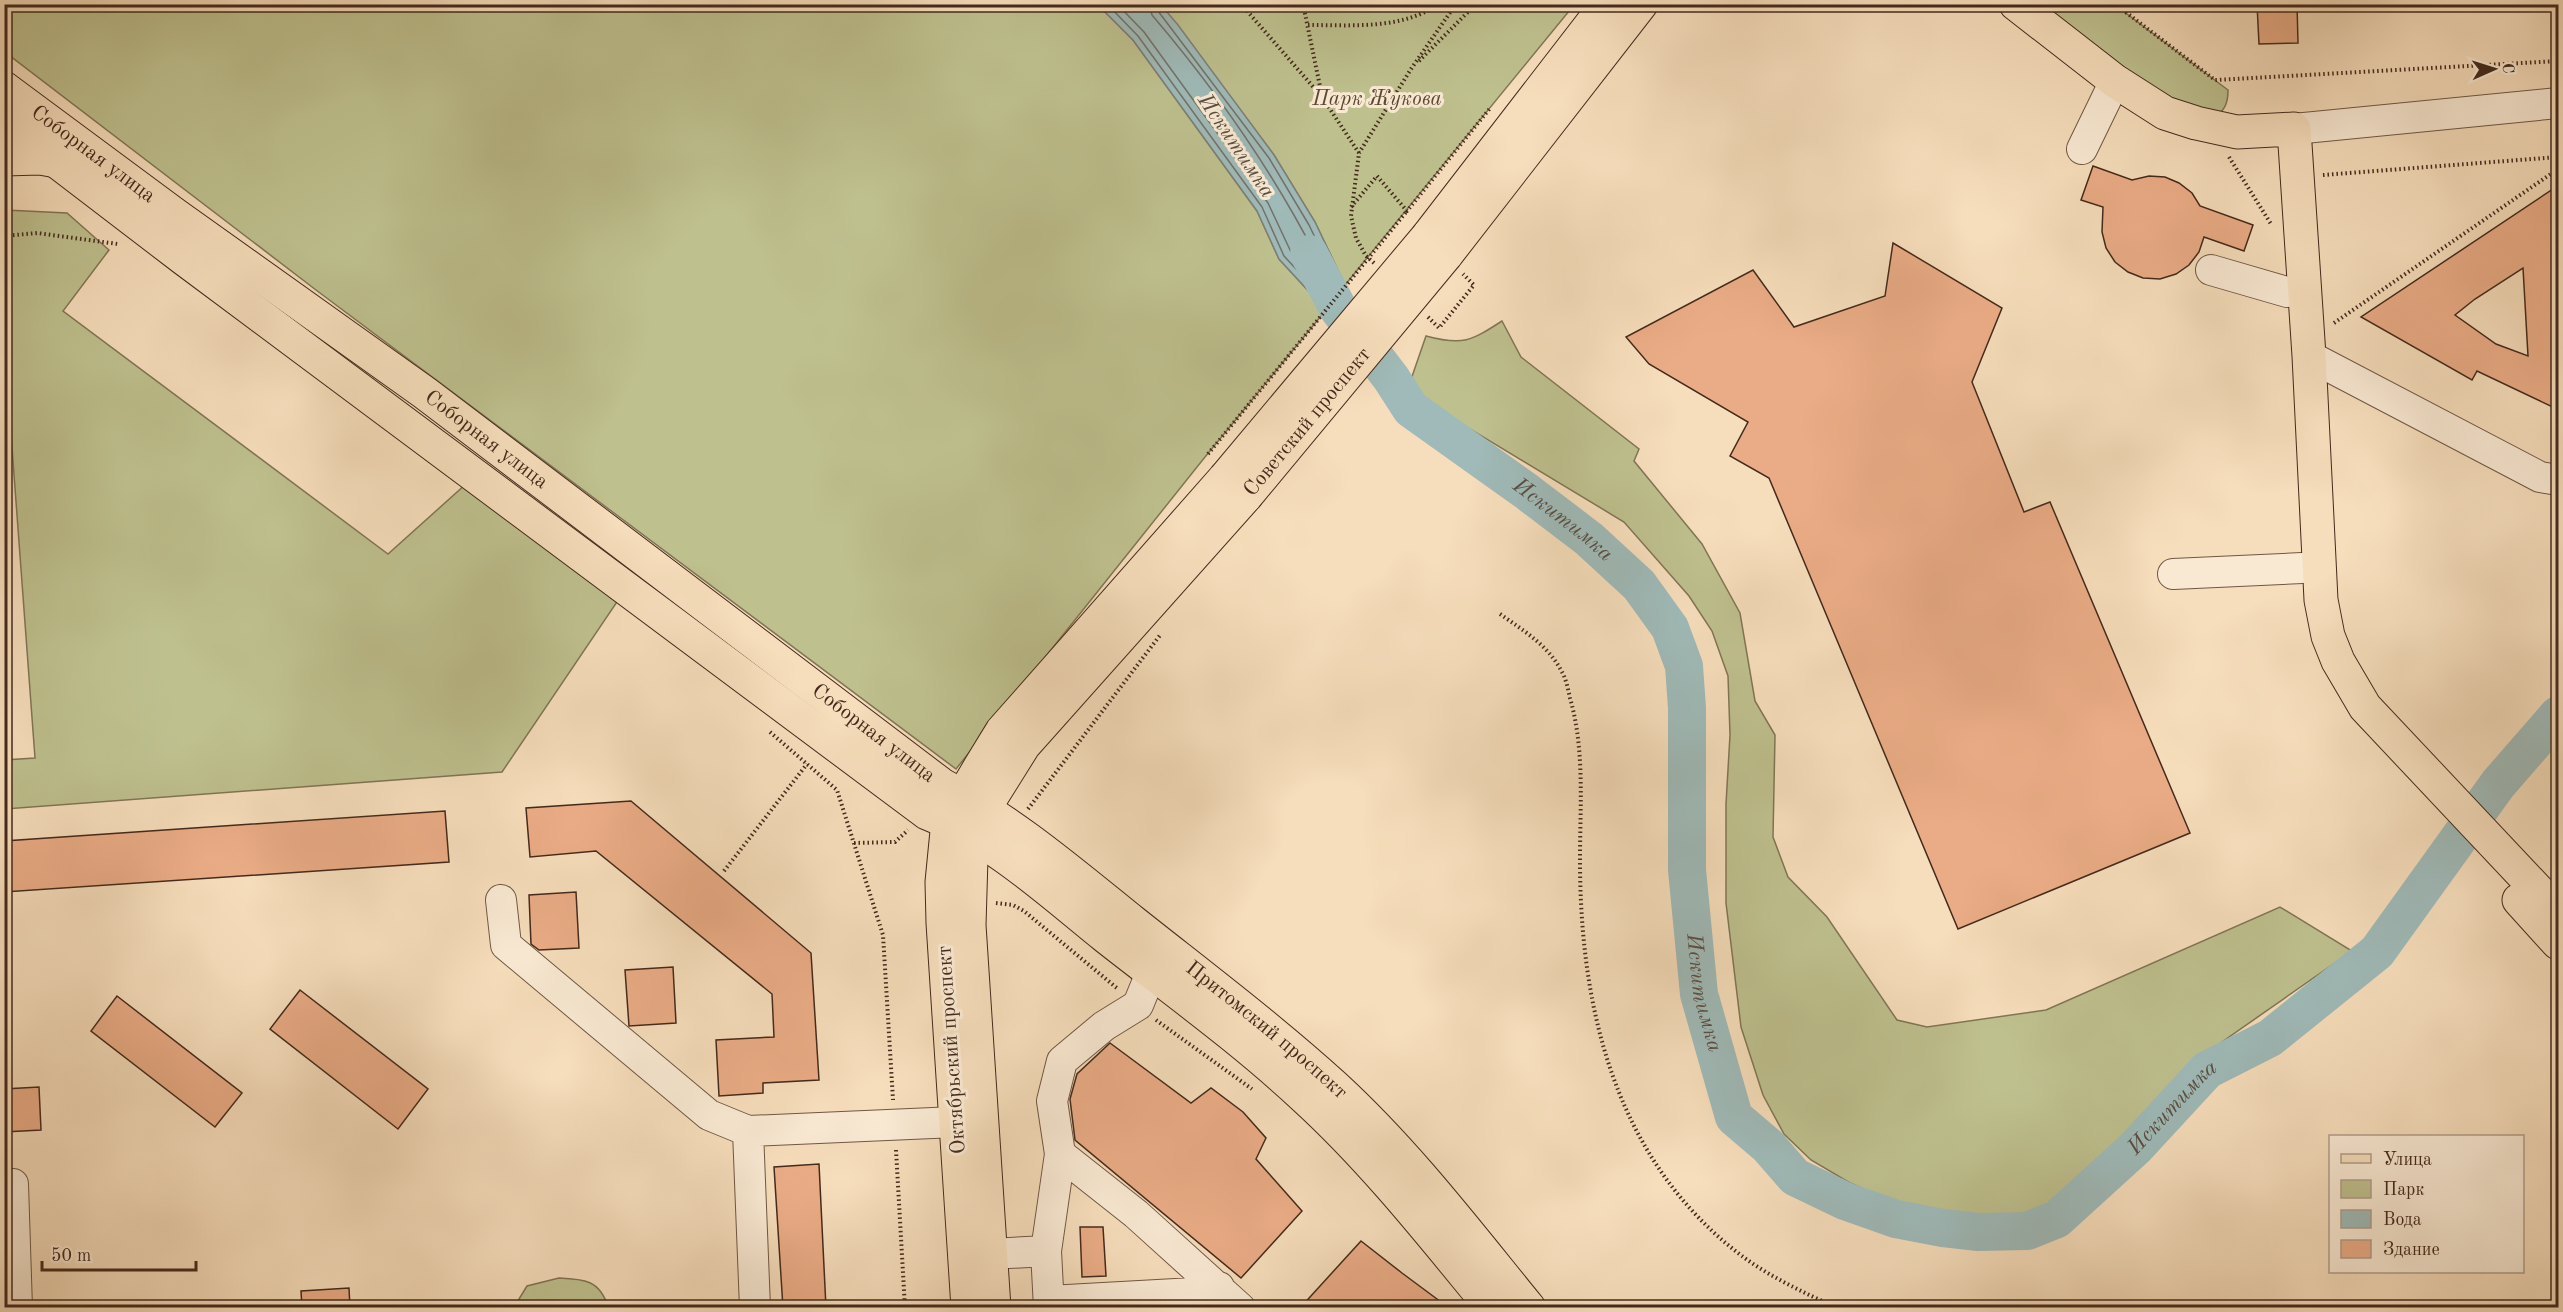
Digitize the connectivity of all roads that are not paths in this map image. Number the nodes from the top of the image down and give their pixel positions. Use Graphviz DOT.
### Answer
graph roads {
  1 [pos="1608,4"];
  2 [pos="1641,4"];
  3 [pos="2016,4"];
  4 [pos="2115,81"];
  5 [pos="4,88"];
  6 [pos="2559,103"];
  7 [pos="4,121"];
  8 [pos="2285,130"];
  9 [pos="2082,149"];
  10 [pos="4,159"];
  11 [pos="57,161"];
  12 [pos="1444,253"];
  13 [pos="2211,270"];
  14 [pos="2287,292"];
  15 [pos="2309,356"];
  16 [pos="2559,480"];
  17 [pos="2302,568"];
  18 [pos="660,571"];
  19 [pos="2173,574"];
  20 [pos="642,599"];
  21 [pos="2388,745"];
  22 [pos="968,816"];
  23 [pos="501,900"];
  24 [pos="2559,912"];
  25 [pos="2559,943"];
  26 [pos="1151,973"];
  27 [pos="956,1122"];
  28 [pos="748,1131"];
  29 [pos="1060,1154"];
  30 [pos="13,1184"];
  31 [pos="1046,1251"];
  32 [pos="991,1254"];
  33 [pos="1229,1297"];
  34 [pos="1049,1304"];
  35 [pos="17,1308"];
  36 [pos="756,1308"];
  37 [pos="968,1308"];
  38 [pos="994,1308"];
  39 [pos="1492,1308"];
  40 [pos="1529,1308"];
  1 -- 12 [label="main road, Советский проспект"];
  2 -- 12 [label="main road, Советский проспект"];
  3 -- 4 [label="main road"];
  4 -- 8 [label="main road"];
  4 -- 9 [label="lane"];
  5 -- 18 [label="main road, Соборная улица"];
  6 -- 8 [label="lane"];
  7 -- 11 [label="main road, Соборная улица"];
  8 -- 14 [label="main road"];
  8 -- 15 [label="main road"];
  10 -- 11 [label="main road, Соборная улица"];
  11 -- 20 [label="main road, Соборная улица"];
  12 -- 22 [label="main road, Советский проспект, bridge"];
  13 -- 14 [label="lane"];
  14 -- 17 [label="main road"];
  15 -- 16 [label="lane"];
  15 -- 21 [label="main road"];
  17 -- 19 [label="lane"];
  17 -- 21 [label="main road"];
  18 -- 20 [label="lane"];
  18 -- 22 [label="main road, Соборная улица"];
  20 -- 22 [label="main road, Соборная улица"];
  21 -- 24 [label="main road"];
  21 -- 25 [label="main road"];
  22 -- 26 [label="main road, Притомский проспект"];
  22 -- 27 [label="main road, Октябрьский проспект"];
  22 -- 32 [label="main road, Октябрьский проспект"];
  22 -- 40 [label="main road, Притомский проспект"];
  23 -- 28 [label="lane"];
  26 -- 29 [label="lane"];
  26 -- 39 [label="main road, Притомский проспект"];
  27 -- 28 [label="lane"];
  27 -- 37 [label="main road, Октябрьский проспект"];
  28 -- 36 [label="lane"];
  29 -- 31 [label="lane"];
  29 -- 33 [label="lane"];
  30 -- 35 [label="lane"];
  31 -- 32 [label="lane"];
  31 -- 34 [label="lane"];
  32 -- 38 [label="main road, Октябрьский проспект"];
  33 -- 34 [label="lane"];
}
